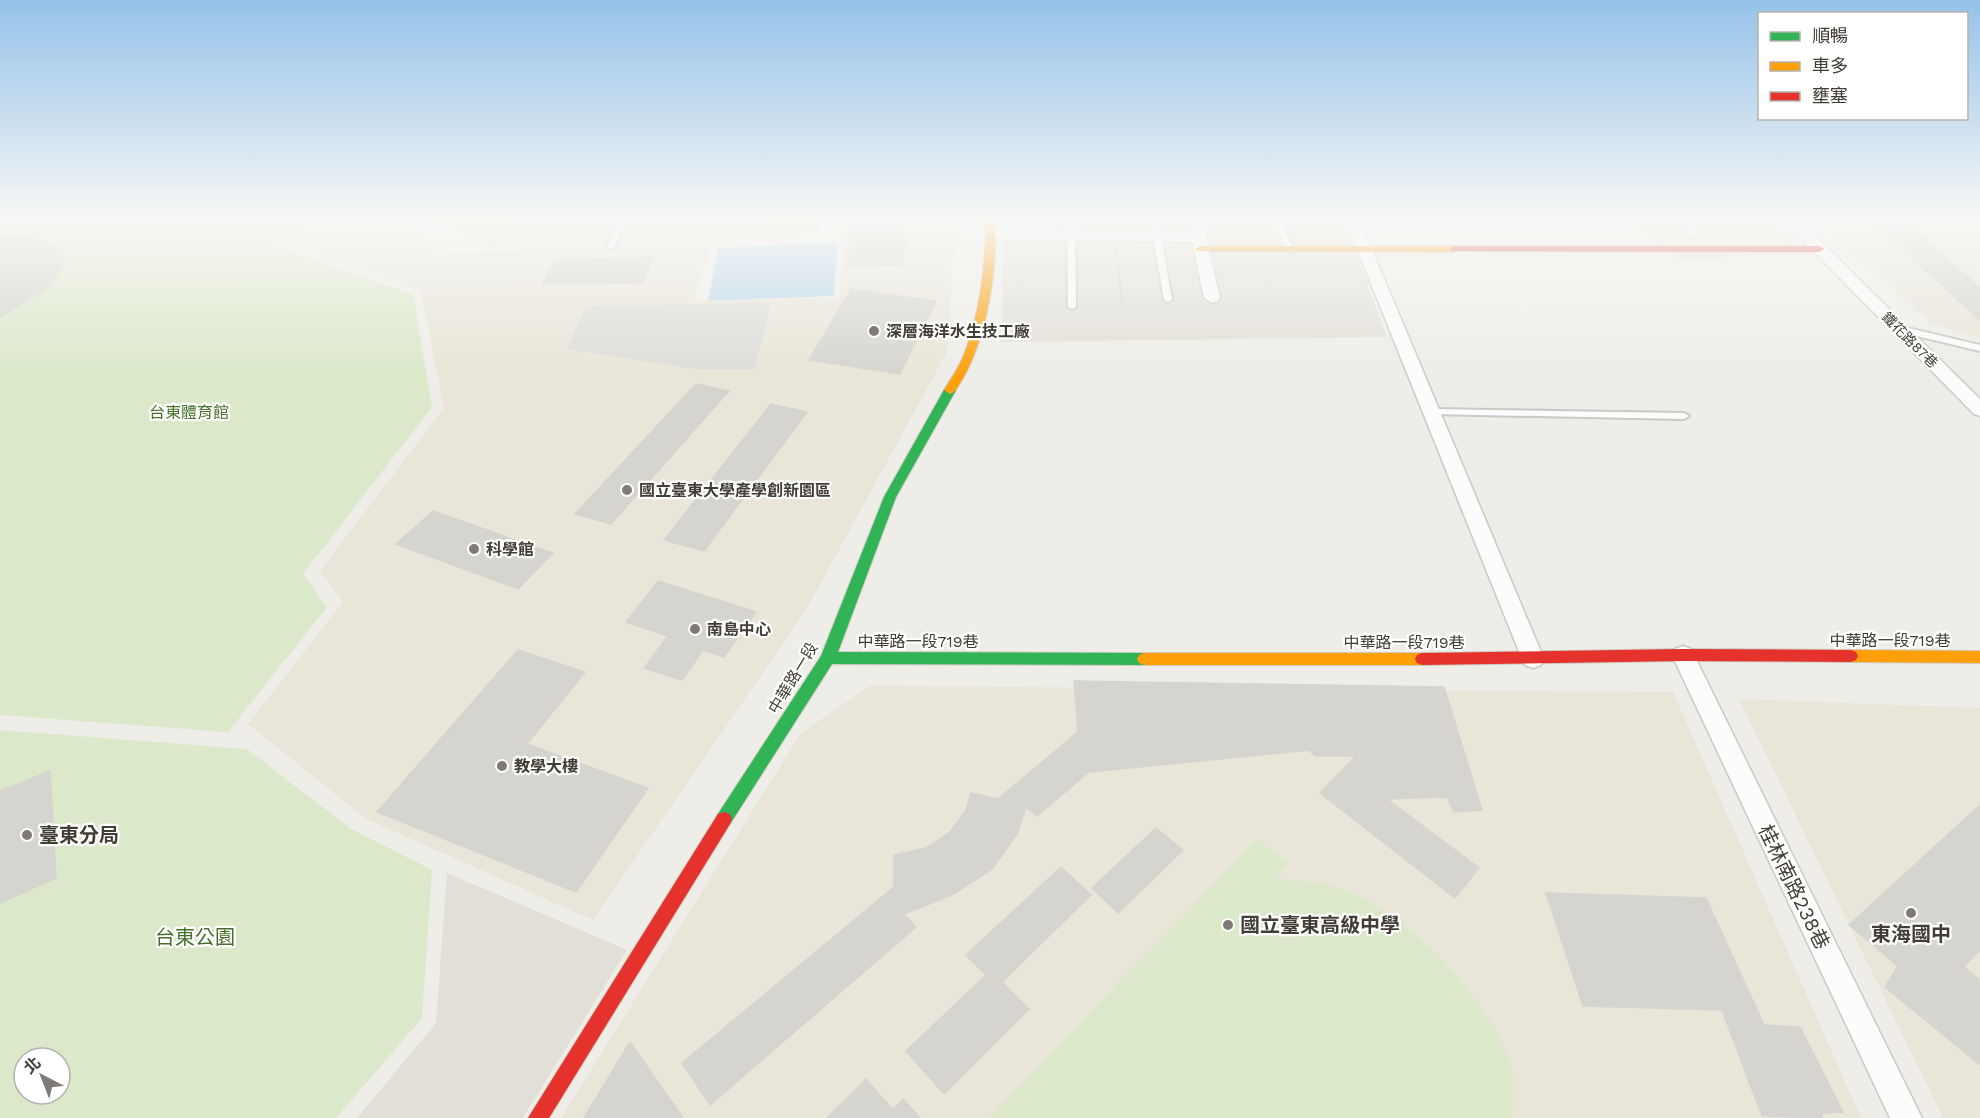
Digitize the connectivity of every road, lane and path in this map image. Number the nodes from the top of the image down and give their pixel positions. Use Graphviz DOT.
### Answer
graph roads {
  1 [pos="986,271"];
  2 [pos="1071,271"];
  3 [pos="1119,271"];
  4 [pos="1163,271"];
  5 [pos="1206,271"];
  6 [pos="1375,271"];
  7 [pos="1841,271"];
  8 [pos="1212,298"];
  9 [pos="1168,300"];
  10 [pos="1122,303"];
  11 [pos="1072,307"];
  12 [pos="1898,328"];
  13 [pos="1980,348"];
  14 [pos="1980,410"];
  15 [pos="1432,412"];
  16 [pos="1684,416"];
  17 [pos="1683,655"];
  18 [pos="1980,657"];
  19 [pos="828,658"];
  20 [pos="1533,658"];
  21 [pos="538,1118"];
  22 [pos="1906,1118"];
  1 -- 19 [label="street, 中華路一段"];
  2 -- 11 [label="lane"];
  3 -- 10 [label="path"];
  4 -- 9 [label="lane"];
  5 -- 8 [label="street"];
  6 -- 15 [label="street"];
  7 -- 12 [label="street, 鐵花路87巷"];
  12 -- 13 [label="lane"];
  12 -- 14 [label="street, 鐵花路87巷"];
  15 -- 16 [label="lane"];
  15 -- 20 [label="street"];
  17 -- 18 [label="street, 中華路一段719巷"];
  17 -- 20 [label="street, 中華路一段719巷"];
  17 -- 22 [label="street, 桂林南路238巷"];
  19 -- 20 [label="street, 中華路一段719巷"];
  19 -- 21 [label="street, 中華路一段"];
}
